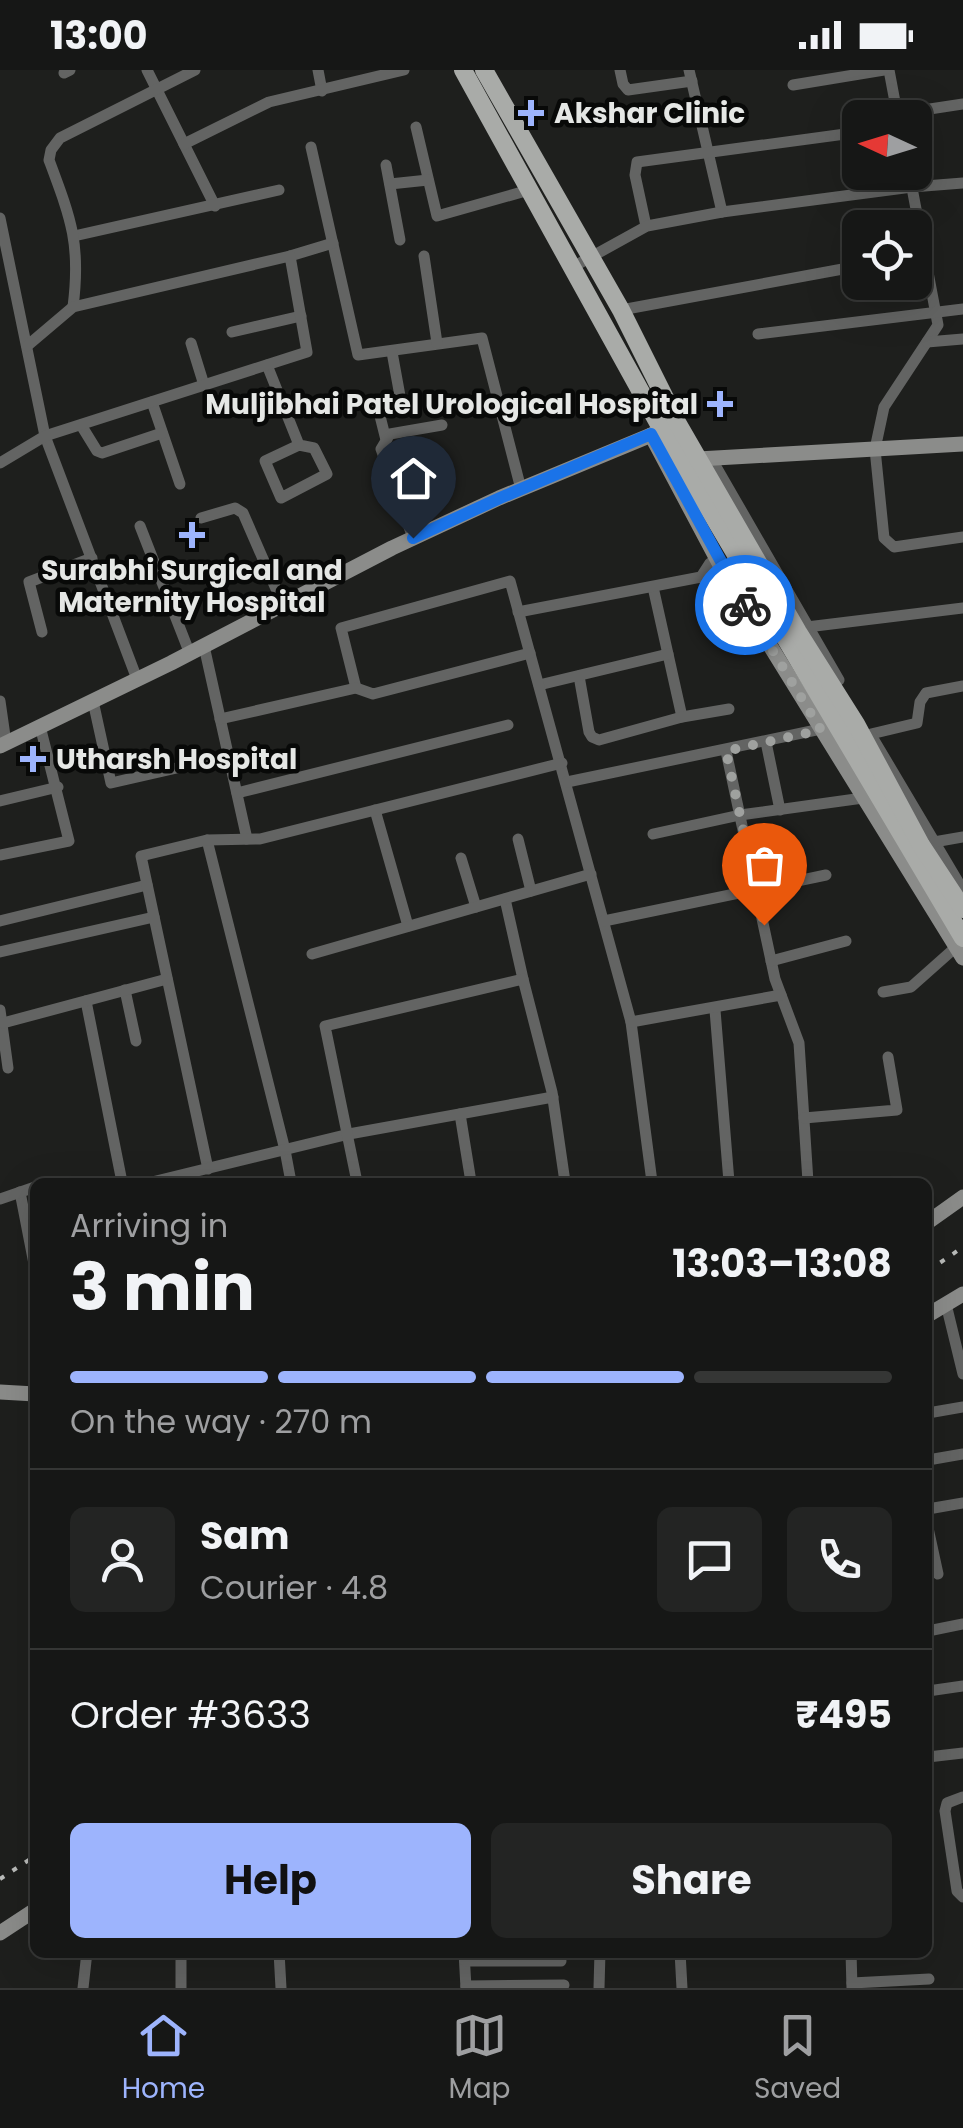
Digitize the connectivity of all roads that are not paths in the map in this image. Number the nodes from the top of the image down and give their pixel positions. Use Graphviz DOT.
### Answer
graph roads {
  1 [pos="147,70"];
  2 [pos="195,70"];
  3 [pos="318,70"];
  4 [pos="404,70"];
  5 [pos="463,70"];
  6 [pos="620,70"];
  7 [pos="886,70"];
  8 [pos="487,71"];
  9 [pos="690,76"];
  10 [pos="793,85"];
  11 [pos="156,88"];
  12 [pos="322,91"];
  13 [pos="894,100"];
  14 [pos="963,104"];
  15 [pos="932,110"];
  16 [pos="416,127"];
  17 [pos="842,134"];
  18 [pos="184,144"];
  19 [pos="311,147"];
  20 [pos="708,152"];
  21 [pos="386,165"];
  22 [pos="428,180"];
  23 [pos="963,183"];
  24 [pos="390,184"];
  25 [pos="932,185"];
  26 [pos="279,190"];
  27 [pos="529,190"];
  28 [pos="889,190"];
  29 [pos="913,190"];
  30 [pos="215,206"];
  31 [pos="722,212"];
  32 [pos="0,218"];
  33 [pos="646,226"];
  34 [pos="74,236"];
  35 [pos="400,240"];
  36 [pos="333,243"];
  37 [pos="290,256"];
  38 [pos="424,256"];
  39 [pos="590,258"];
  40 [pos="572,268"];
  41 [pos="842,269"];
  42 [pos="16,297"];
  43 [pos="0,301"];
  44 [pos="74,307"];
  45 [pos="963,309"];
  46 [pos="621,310"];
  47 [pos="936,313"];
  48 [pos="301,316"];
  49 [pos="232,332"];
  50 [pos="758,334"];
  51 [pos="963,339"];
  52 [pos="927,342"];
  53 [pos="438,343"];
  54 [pos="191,344"];
  55 [pos="26,346"];
  56 [pos="392,352"];
  57 [pos="266,365"];
  58 [pos="204,385"];
  59 [pos="152,402"];
  60 [pos="442,424"];
  61 [pos="81,425"];
  62 [pos="664,429"];
  63 [pos="162,433"];
  64 [pos="45,436"];
  65 [pos="386,440"];
  66 [pos="963,444"];
  67 [pos="299,445"];
  68 [pos="875,449"];
  69 [pos="704,458"];
  70 [pos="0,464"];
  71 [pos="180,484"];
  72 [pos="521,488"];
  73 [pos="201,518"];
  74 [pos="140,526"];
  75 [pos="413,538"];
  76 [pos="963,538"];
  77 [pos="92,558"];
  78 [pos="719,563"];
  79 [pos="653,587"];
  80 [pos="282,604"];
  81 [pos="963,608"];
  82 [pos="518,612"];
  83 [pos="807,627"];
  84 [pos="42,632"];
  85 [pos="197,650"];
  86 [pos="530,653"];
  87 [pos="668,654"];
  88 [pos="579,676"];
  89 [pos="138,680"];
  90 [pos="539,685"];
  91 [pos="963,686"];
  92 [pos="356,688"];
  93 [pos="0,701"];
  94 [pos="93,701"];
  95 [pos="729,709"];
  96 [pos="682,717"];
  97 [pos="220,719"];
  98 [pos="508,725"];
  99 [pos="40,726"];
  100 [pos="821,730"];
  101 [pos="871,734"];
  102 [pos="766,742"];
  103 [pos="3,744"];
  104 [pos="726,751"];
  105 [pos="228,756"];
  106 [pos="562,763"];
  107 [pos="567,782"];
  108 [pos="58,788"];
  109 [pos="237,792"];
  110 [pos="864,798"];
  111 [pos="0,800"];
  112 [pos="375,810"];
  113 [pos="780,810"];
  114 [pos="740,816"];
  115 [pos="653,834"];
  116 [pos="963,837"];
  117 [pos="247,839"];
  118 [pos="518,839"];
  119 [pos="207,840"];
  120 [pos="934,842"];
  121 [pos="0,855"];
  122 [pos="461,858"];
  123 [pos="591,874"];
  124 [pos="826,874"];
  125 [pos="961,883"];
  126 [pos="148,884"];
  127 [pos="756,890"];
  128 [pos="532,891"];
  129 [pos="505,898"];
  130 [pos="476,907"];
  131 [pos="963,909"];
  132 [pos="154,917"];
  133 [pos="0,921"];
  134 [pos="604,921"];
  135 [pos="408,926"];
  136 [pos="846,941"];
  137 [pos="961,948"];
  138 [pos="0,952"];
  139 [pos="312,954"];
  140 [pos="771,961"];
  141 [pos="167,979"];
  142 [pos="523,979"];
  143 [pos="125,990"];
  144 [pos="883,992"];
  145 [pos="781,996"];
  146 [pos="86,1001"];
  147 [pos="715,1010"];
  148 [pos="1,1017"];
  149 [pos="631,1022"];
  150 [pos="136,1041"];
  151 [pos="888,1057"];
  152 [pos="8,1068"];
  153 [pos="553,1097"];
  154 [pos="460,1114"];
  155 [pos="804,1118"];
  156 [pos="349,1134"];
  157 [pos="286,1150"];
  158 [pos="208,1168"];
  159 [pos="121,1178"];
  160 [pos="176,1178"];
  161 [pos="290,1178"];
  162 [pos="356,1178"];
  163 [pos="470,1178"];
  164 [pos="564,1178"];
  165 [pos="651,1178"];
  166 [pos="730,1178"];
  167 [pos="808,1178"];
  168 [pos="30,1189"];
  169 [pos="20,1192"];
  170 [pos="963,1198"];
  171 [pos="0,1199"];
  172 [pos="932,1219"];
  173 [pos="30,1243"];
  174 [pos="963,1294"];
  175 [pos="946,1304"];
  176 [pos="932,1313"];
  177 [pos="957,1323"];
  178 [pos="963,1374"];
  179 [pos="0,1392"];
  180 [pos="30,1394"];
  181 [pos="963,1408"];
  182 [pos="932,1412"];
  183 [pos="963,1454"];
  184 [pos="932,1459"];
  185 [pos="963,1503"];
  186 [pos="932,1508"];
  187 [pos="932,1546"];
  188 [pos="938,1574"];
  189 [pos="963,1624"];
  190 [pos="932,1630"];
  191 [pos="963,1686"];
  192 [pos="932,1690"];
  193 [pos="963,1753"];
  194 [pos="932,1757"];
  195 [pos="963,1797"];
  196 [pos="963,1897"];
  197 [pos="30,1913"];
  198 [pos="0,1933"];
  199 [pos="86,1958"];
  200 [pos="181,1958"];
  201 [pos="280,1958"];
  202 [pos="464,1958"];
  203 [pos="488,1958"];
  204 [pos="600,1958"];
  205 [pos="680,1958"];
  206 [pos="851,1958"];
  207 [pos="560,1961"];
  208 [pos="929,1980"];
  209 [pos="564,1985"];
  210 [pos="852,1985"];
  211 [pos="466,1987"];
  212 [pos="487,1987"];
  213 [pos="536,1987"];
  214 [pos="83,1988"];
  215 [pos="181,1988"];
  216 [pos="281,1988"];
  217 [pos="599,1988"];
  218 [pos="682,1988"];
  1 -- 11 [label="street"];
  2 -- 11 [label="street"];
  3 -- 12 [label="street"];
  4 -- 12 [label="street"];
  5 -- 27 [label="main road"];
  6 -- 9 [label="street"];
  7 -- 10 [label="street"];
  7 -- 13 [label="street"];
  8 -- 39 [label="main road"];
  9 -- 20 [label="street"];
  11 -- 18 [label="street"];
  11 -- 34 [label="street"];
  12 -- 18 [label="street"];
  14 -- 15 [label="street"];
  16 -- 22 [label="street"];
  17 -- 20 [label="street"];
  18 -- 30 [label="street"];
  19 -- 36 [label="street"];
  20 -- 31 [label="street"];
  20 -- 33 [label="street"];
  21 -- 24 [label="street"];
  22 -- 24 [label="street"];
  22 -- 27 [label="street"];
  23 -- 25 [label="street"];
  24 -- 35 [label="street"];
  26 -- 30 [label="street"];
  27 -- 40 [label="main road"];
  28 -- 31 [label="street"];
  29 -- 47 [label="street"];
  30 -- 34 [label="street"];
  31 -- 33 [label="street"];
  32 -- 42 [label="street"];
  33 -- 39 [label="street"];
  34 -- 44 [label="street"];
  36 -- 37 [label="street"];
  36 -- 56 [label="street"];
  37 -- 44 [label="street"];
  37 -- 48 [label="street"];
  38 -- 53 [label="street"];
  39 -- 40 [label="street"];
  39 -- 46 [label="main road"];
  40 -- 62 [label="main road"];
  41 -- 46 [label="street"];
  42 -- 43 [label="street"];
  42 -- 55 [label="street"];
  44 -- 55 [label="street"];
  45 -- 47 [label="street"];
  46 -- 62 [label="main road"];
  47 -- 50 [label="street"];
  47 -- 52 [label="street"];
  48 -- 49 [label="street"];
  48 -- 57 [label="street"];
  51 -- 52 [label="street"];
  52 -- 68 [label="street"];
  53 -- 56 [label="street"];
  53 -- 72 [label="street"];
  54 -- 58 [label="street"];
  55 -- 64 [label="street"];
  56 -- 65 [label="street"];
  57 -- 58 [label="street"];
  57 -- 67 [label="street"];
  58 -- 59 [label="street"];
  59 -- 61 [label="street"];
  59 -- 63 [label="street"];
  60 -- 65 [label="street"];
  61 -- 63 [label="street"];
  61 -- 64 [label="street"];
  62 -- 69 [label="main road"];
  62 -- 72 [label="main road"];
  62 -- 78 [label="main road"];
  62 -- 137 [label="main road"];
  63 -- 71 [label="street"];
  64 -- 70 [label="street"];
  64 -- 77 [label="street"];
  65 -- 75 [label="street"];
  66 -- 68 [label="main road"];
  67 -- 67 [label="street"];
  68 -- 69 [label="main road"];
  68 -- 76 [label="street"];
  69 -- 83 [label="street"];
  69 -- 131 [label="main road"];
  72 -- 75 [label="main road"];
  73 -- 80 [label="street"];
  74 -- 85 [label="street"];
  75 -- 80 [label="main road"];
  77 -- 84 [label="street"];
  77 -- 89 [label="street"];
  78 -- 79 [label="street"];
  78 -- 100 [label="main road"];
  79 -- 82 [label="street"];
  79 -- 87 [label="street"];
  80 -- 85 [label="main road"];
  81 -- 83 [label="street"];
  82 -- 86 [label="street"];
  82 -- 92 [label="street"];
  83 -- 101 [label="street"];
  85 -- 89 [label="main road"];
  85 -- 97 [label="street"];
  86 -- 90 [label="street"];
  86 -- 92 [label="street"];
  87 -- 88 [label="street"];
  87 -- 96 [label="street"];
  88 -- 90 [label="street"];
  88 -- 96 [label="street"];
  89 -- 94 [label="main road"];
  90 -- 106 [label="street"];
  91 -- 101 [label="street"];
  92 -- 97 [label="street"];
  93 -- 103 [label="street"];
  94 -- 99 [label="main road"];
  94 -- 105 [label="street"];
  95 -- 96 [label="street"];
  97 -- 105 [label="street"];
  98 -- 109 [label="street"];
  99 -- 103 [label="main road"];
  99 -- 108 [label="street"];
  100 -- 102 [label="street"];
  100 -- 110 [label="main road"];
  101 -- 120 [label="street"];
  102 -- 104 [label="street"];
  102 -- 113 [label="street"];
  104 -- 107 [label="street"];
  104 -- 114 [label="street"];
  105 -- 109 [label="street"];
  106 -- 107 [label="street"];
  106 -- 112 [label="street"];
  107 -- 123 [label="street"];
  108 -- 111 [label="street"];
  108 -- 121 [label="street"];
  109 -- 117 [label="street"];
  110 -- 113 [label="street"];
  110 -- 137 [label="main road"];
  112 -- 117 [label="street"];
  112 -- 135 [label="street"];
  113 -- 114 [label="street"];
  114 -- 115 [label="street"];
  114 -- 127 [label="street"];
  116 -- 120 [label="street"];
  117 -- 119 [label="street"];
  118 -- 128 [label="street"];
  119 -- 126 [label="street"];
  119 -- 157 [label="street"];
  120 -- 125 [label="street"];
  122 -- 130 [label="street"];
  123 -- 128 [label="street"];
  123 -- 134 [label="street"];
  124 -- 127 [label="street"];
  126 -- 132 [label="street"];
  126 -- 133 [label="street"];
  127 -- 134 [label="street"];
  127 -- 140 [label="street"];
  128 -- 129 [label="street"];
  129 -- 130 [label="street"];
  129 -- 142 [label="street"];
  130 -- 135 [label="street"];
  132 -- 138 [label="street"];
  132 -- 141 [label="street"];
  134 -- 149 [label="street"];
  135 -- 139 [label="street"];
  136 -- 140 [label="street"];
  137 -- 144 [label="street"];
  140 -- 145 [label="street"];
  141 -- 143 [label="street"];
  141 -- 158 [label="street"];
  142 -- 153 [label="street"];
  142 -- 156 [label="street"];
  143 -- 146 [label="street"];
  143 -- 150 [label="street"];
  145 -- 147 [label="street"];
  145 -- 155 [label="street"];
  146 -- 148 [label="street"];
  146 -- 159 [label="street"];
  147 -- 149 [label="street"];
  147 -- 166 [label="street"];
  148 -- 152 [label="street"];
  149 -- 165 [label="street"];
  151 -- 155 [label="street"];
  153 -- 154 [label="street"];
  153 -- 164 [label="street"];
  154 -- 156 [label="street"];
  154 -- 163 [label="street"];
  155 -- 167 [label="street"];
  156 -- 157 [label="street"];
  156 -- 162 [label="street"];
  157 -- 158 [label="street"];
  157 -- 161 [label="street"];
  158 -- 160 [label="street"];
  168 -- 169 [label="street"];
  169 -- 171 [label="street"];
  169 -- 173 [label="street"];
  170 -- 172 [label="main road"];
  174 -- 175 [label="main road"];
  175 -- 176 [label="main road"];
  175 -- 177 [label="street"];
  177 -- 178 [label="street"];
  179 -- 180 [label="main road"];
  181 -- 182 [label="street"];
  183 -- 184 [label="street"];
  185 -- 186 [label="street"];
  187 -- 188 [label="street"];
  189 -- 190 [label="street"];
  191 -- 192 [label="street"];
  193 -- 194 [label="street"];
  195 -- 196 [label="street"];
  197 -- 198 [label="main road"];
  199 -- 214 [label="street"];
  200 -- 215 [label="street"];
  201 -- 216 [label="street"];
  202 -- 211 [label="street"];
  203 -- 207 [label="street"];
  204 -- 217 [label="street"];
  205 -- 218 [label="street"];
  206 -- 210 [label="street"];
  208 -- 210 [label="street"];
  209 -- 213 [label="street"];
  211 -- 212 [label="street"];
  212 -- 213 [label="street"];
}
